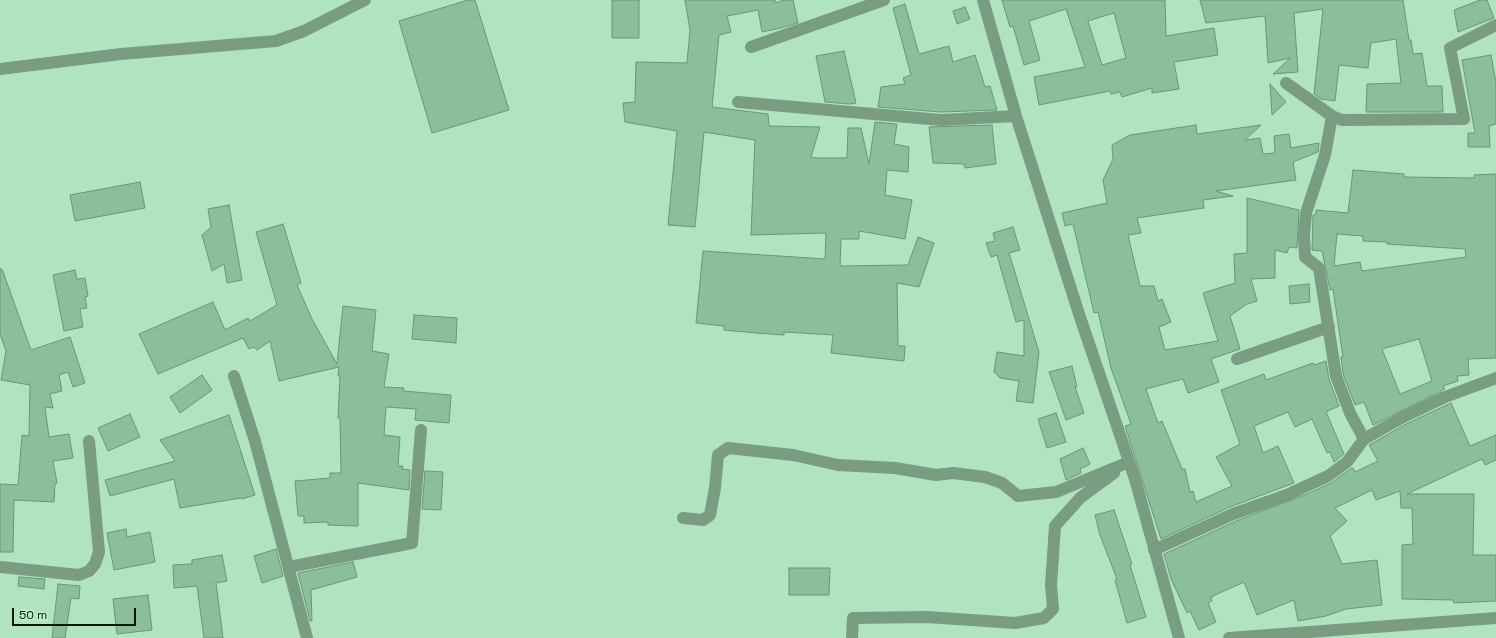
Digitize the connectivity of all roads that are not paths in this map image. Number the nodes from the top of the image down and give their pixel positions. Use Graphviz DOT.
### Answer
graph roads {
  1 [pos="365,0"];
  2 [pos="884,0"];
  3 [pos="983,0"];
  4 [pos="1496,25"];
  5 [pos="751,47"];
  6 [pos="0,69"];
  7 [pos="1286,83"];
  8 [pos="738,102"];
  9 [pos="1016,116"];
  10 [pos="1332,116"];
  11 [pos="1329,327"];
  12 [pos="1237,359"];
  13 [pos="234,376"];
  14 [pos="1496,378"];
  15 [pos="421,430"];
  16 [pos="1364,439"];
  17 [pos="89,441"];
  18 [pos="1129,462"];
  19 [pos="683,518"];
  20 [pos="1154,550"];
  21 [pos="0,567"];
  22 [pos="289,567"];
  23 [pos="1496,618"];
  24 [pos="307,638"];
  25 [pos="852,638"];
  26 [pos="1179,638"];
  27 [pos="1229,638"];
  1 -- 6 [label="street"];
  2 -- 5 [label="street"];
  3 -- 9 [label="street"];
  4 -- 10 [label="street"];
  7 -- 10 [label="street"];
  8 -- 9 [label="street"];
  9 -- 18 [label="street"];
  10 -- 11 [label="street"];
  11 -- 12 [label="street"];
  11 -- 16 [label="street"];
  13 -- 22 [label="street"];
  14 -- 16 [label="street"];
  15 -- 22 [label="street"];
  16 -- 20 [label="street"];
  17 -- 21 [label="street"];
  18 -- 19 [label="street"];
  18 -- 20 [label="street"];
  18 -- 25 [label="street"];
  20 -- 26 [label="street"];
  22 -- 24 [label="street"];
  23 -- 27 [label="street"];
}
